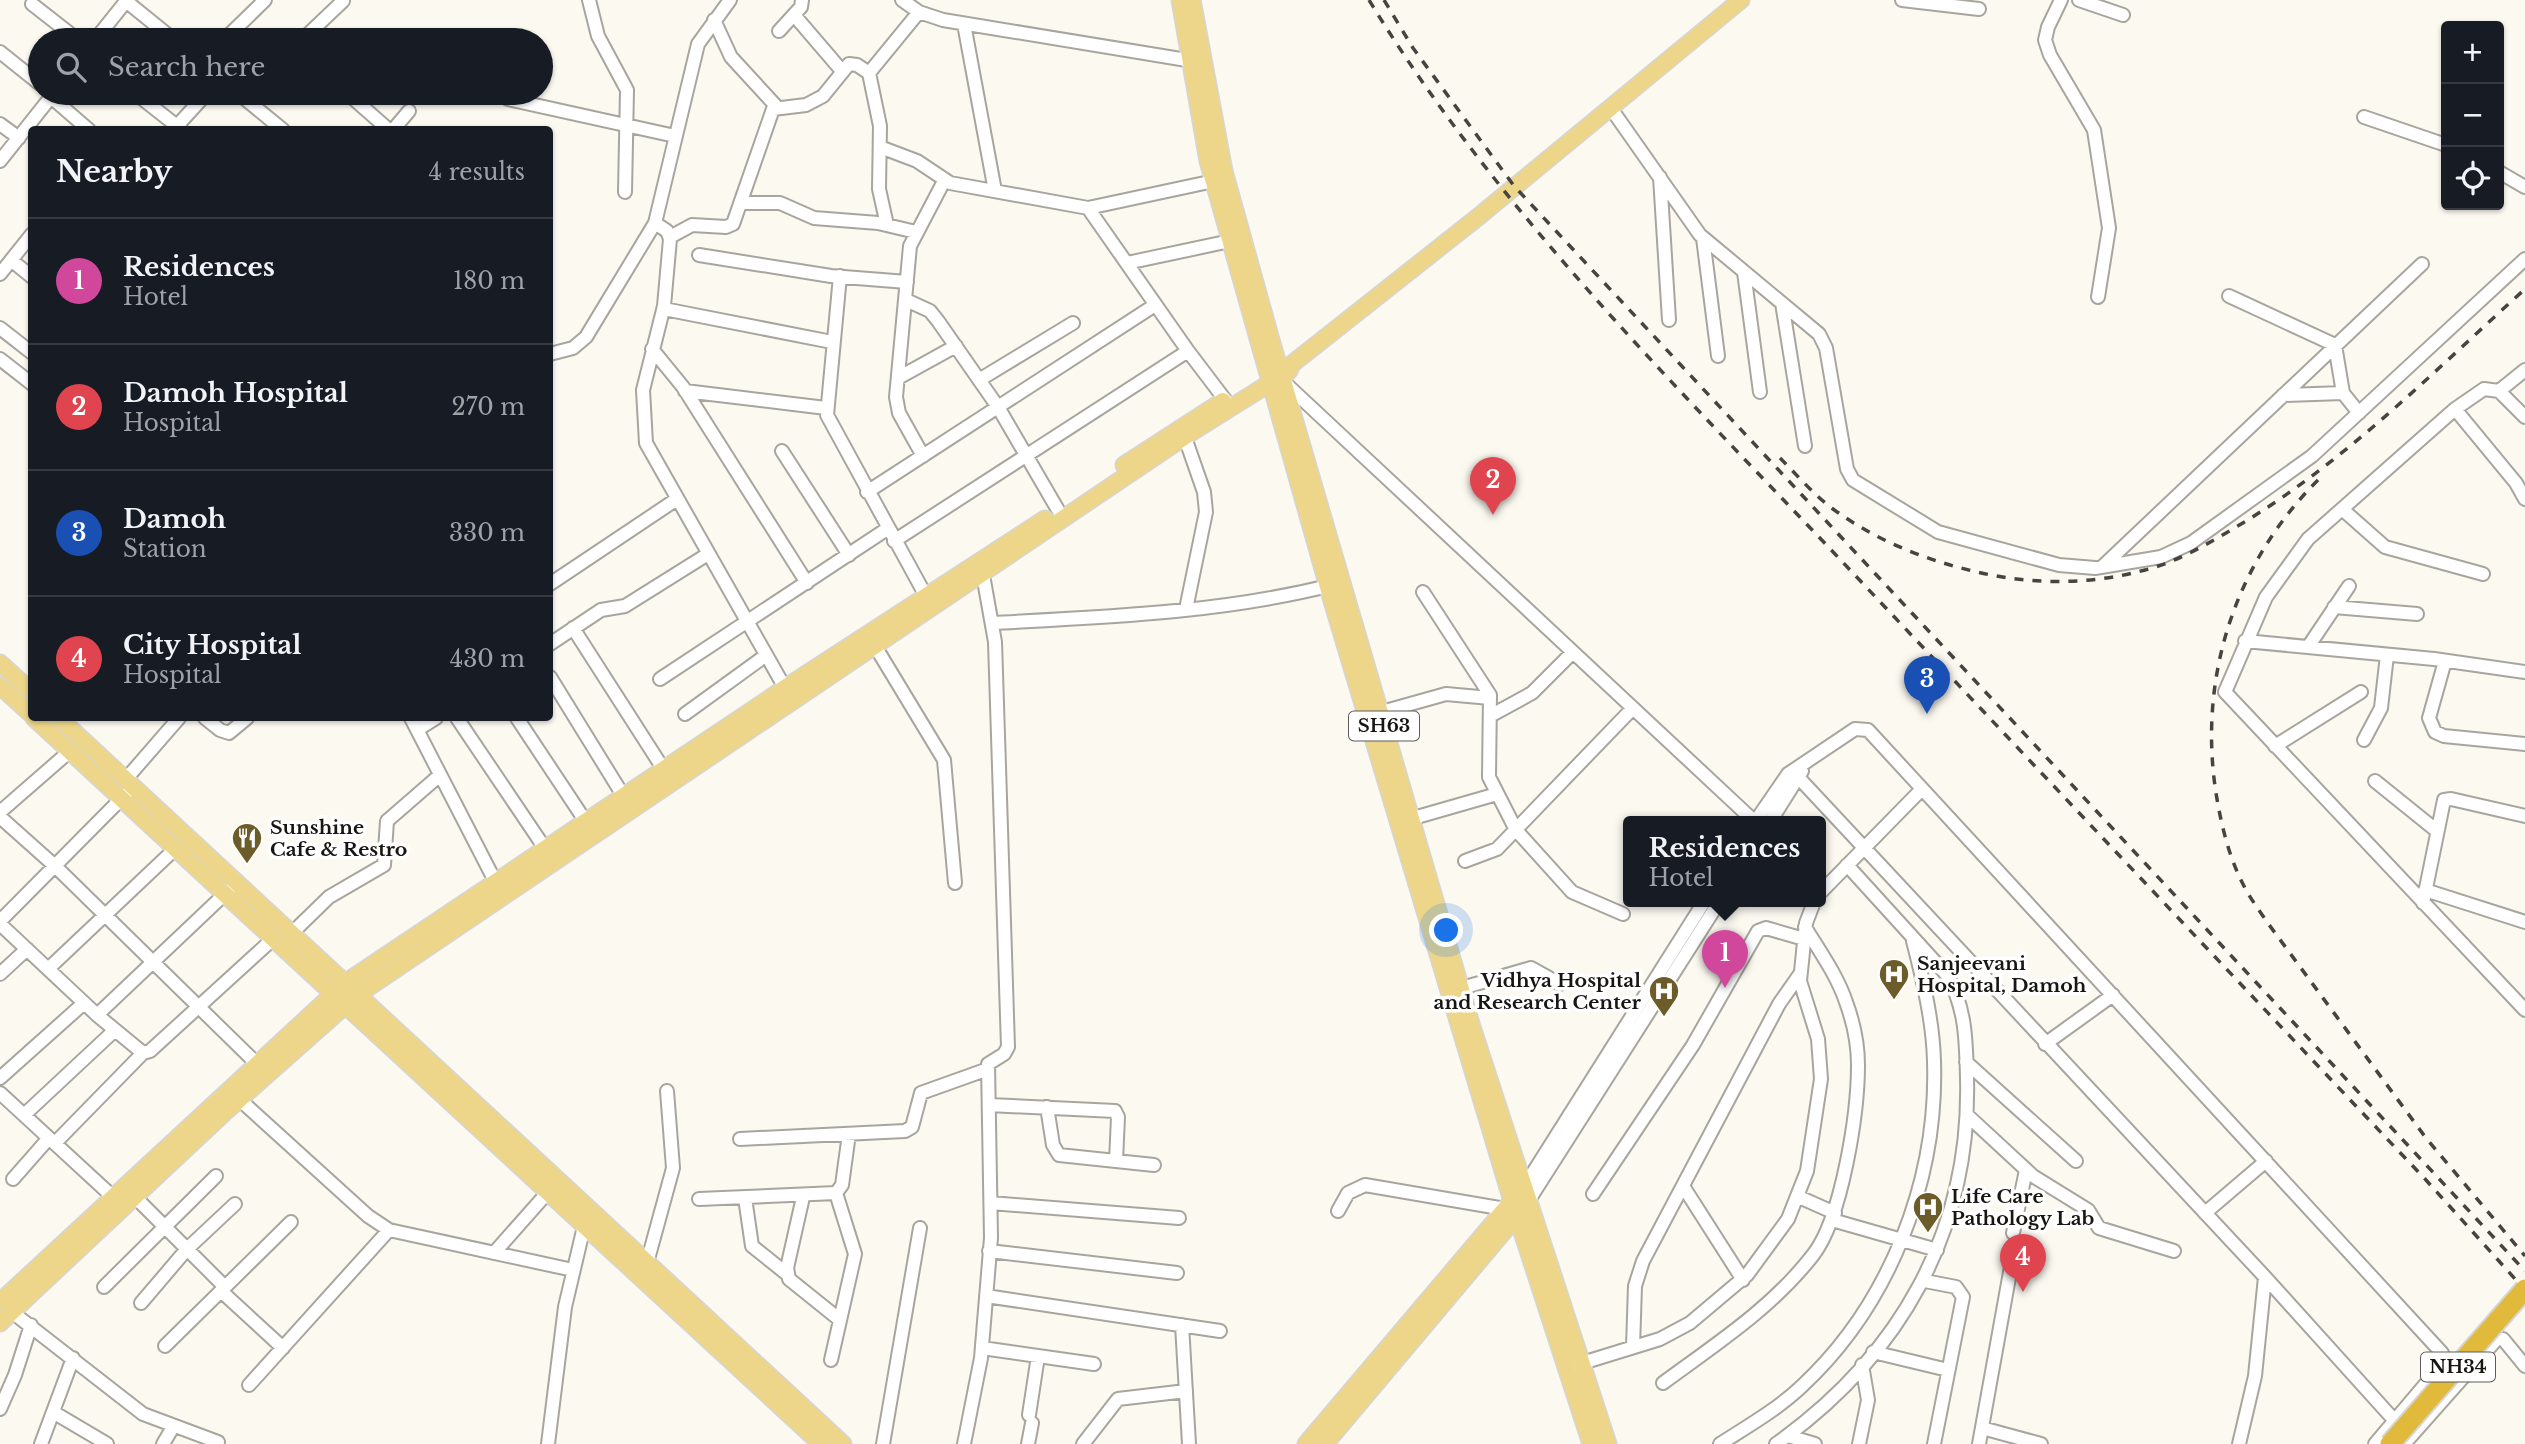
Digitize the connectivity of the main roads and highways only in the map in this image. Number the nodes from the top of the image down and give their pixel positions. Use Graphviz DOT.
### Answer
graph roads {
  1 [pos="1180,0"];
  2 [pos="1192,0"];
  3 [pos="1741,0"];
  4 [pos="1197,62"];
  5 [pos="1280,374"];
  6 [pos="1182,431"];
  7 [pos="0,663"];
  8 [pos="0,686"];
  9 [pos="28,688"];
  10 [pos="28,711"];
  11 [pos="38,721"];
  12 [pos="62,721"];
  13 [pos="231,888"];
  14 [pos="345,994"];
  15 [pos="1496,1124"];
  16 [pos="1527,1194"];
  17 [pos="1511,1209"];
  18 [pos="587,1218"];
  19 [pos="2525,1289"];
  20 [pos="4,1303"];
  21 [pos="0,1323"];
  22 [pos="1574,1365"];
  23 [pos="791,1406"];
  24 [pos="821,1444"];
  25 [pos="843,1444"];
  26 [pos="1306,1444"];
  27 [pos="1325,1444"];
  28 [pos="1591,1444"];
  29 [pos="1608,1444"];
  30 [pos="2390,1444"];
  1 -- 4 [label="main road, SH63"];
  2 -- 4 [label="main road, SH63"];
  3 -- 5 [label="main road"];
  4 -- 5 [label="main road, SH63"];
  4 -- 5 [label="main road, SH63"];
  5 -- 6 [label="main road"];
  5 -- 15 [label="main road, SH63"];
  6 -- 14 [label="main road"];
  6 -- 14 [label="main road"];
  7 -- 9 [label="main road"];
  8 -- 10 [label="main road"];
  11 -- 13 [label="main road"];
  12 -- 13 [label="main road"];
  13 -- 14 [label="main road"];
  13 -- 14 [label="main road"];
  14 -- 18 [label="main road"];
  14 -- 18 [label="main road"];
  14 -- 20 [label="main road"];
  14 -- 20 [label="main road"];
  15 -- 16 [label="main road, SH63"];
  15 -- 17 [label="main road, SH63"];
  16 -- 17 [label="main road"];
  16 -- 22 [label="main road, SH63"];
  17 -- 22 [label="main road, SH63"];
  17 -- 26 [label="main road"];
  17 -- 27 [label="main road"];
  18 -- 23 [label="main road"];
  18 -- 23 [label="main road"];
  19 -- 30 [label="highway, NH34, bridge"];
  20 -- 21 [label="main road"];
  22 -- 28 [label="main road, SH63"];
  22 -- 29 [label="main road, SH63"];
  23 -- 24 [label="main road"];
  23 -- 25 [label="main road"];
}
